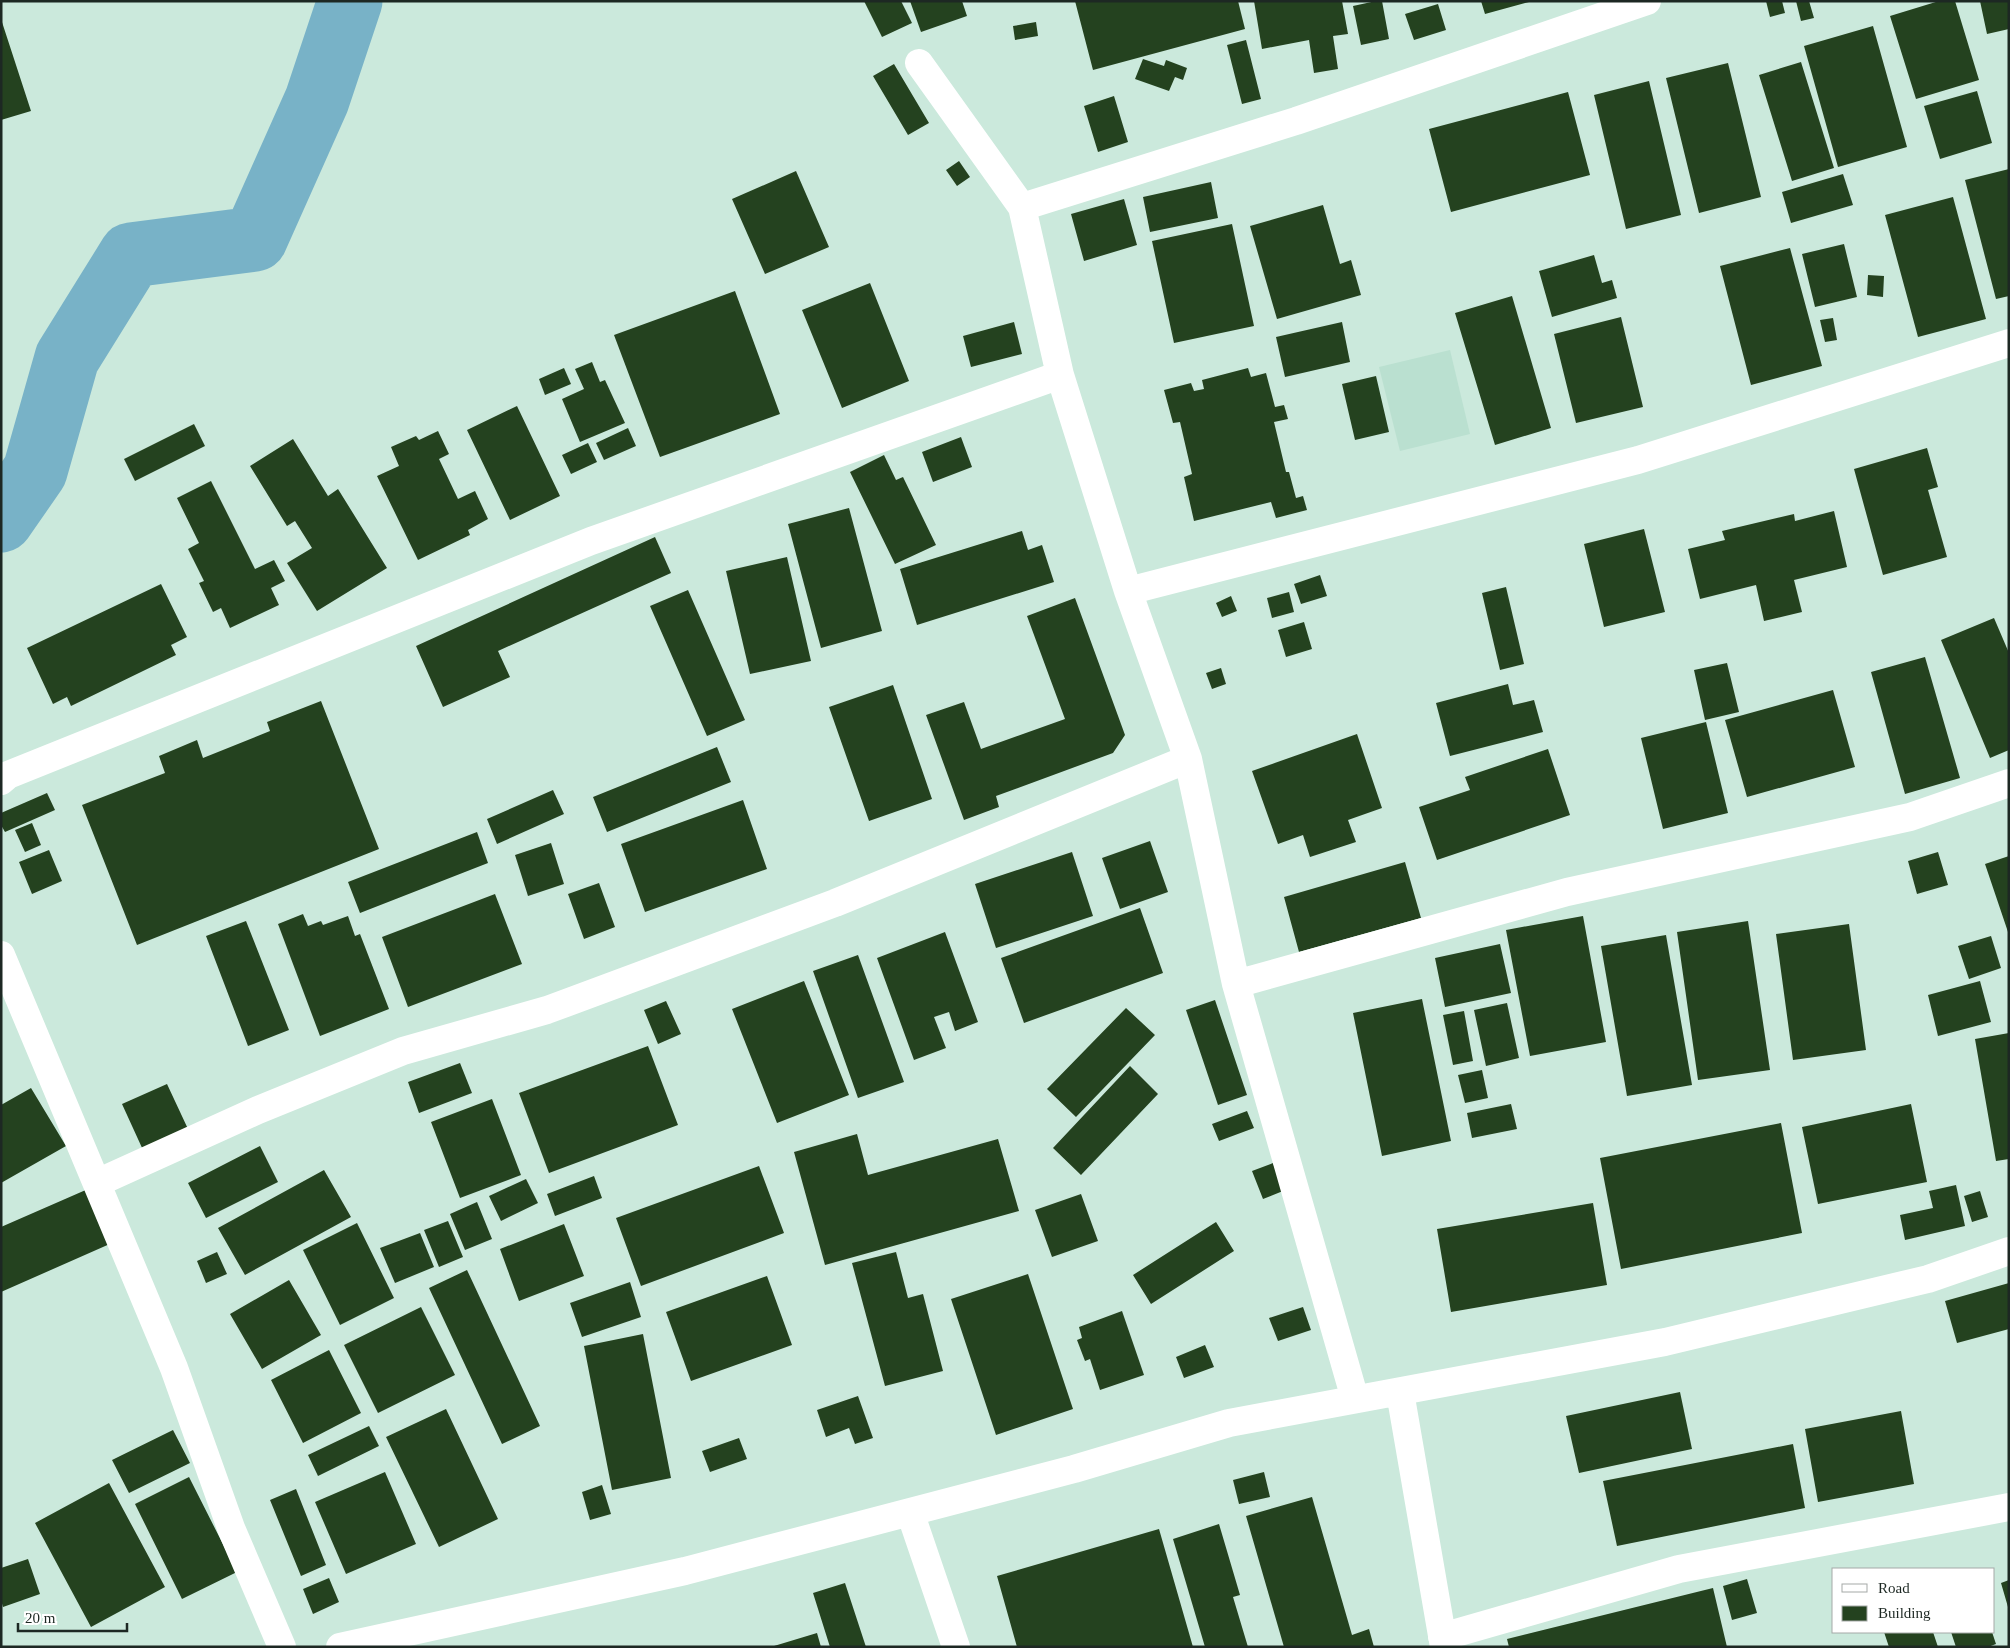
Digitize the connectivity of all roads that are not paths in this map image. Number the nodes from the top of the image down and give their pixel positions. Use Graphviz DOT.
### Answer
graph roads {
  1 [pos="1647,1"];
  2 [pos="919,63"];
  3 [pos="1022,207"];
  4 [pos="2009,343"];
  5 [pos="1060,375"];
  6 [pos="1128,591"];
  7 [pos="1188,759"];
  8 [pos="1,781"];
  9 [pos="2009,784"];
  10 [pos="1,955"];
  11 [pos="1236,984"];
  12 [pos="97,1183"];
  13 [pos="2009,1251"];
  14 [pos="1400,1392"];
  15 [pos="1355,1399"];
  16 [pos="2009,1507"];
  17 [pos="910,1512"];
  18 [pos="1444,1642"];
  19 [pos="282,1647"];
  20 [pos="340,1647"];
  21 [pos="956,1647"];
  1 -- 3 [label="street"];
  2 -- 3 [label="street"];
  3 -- 5 [label="street"];
  4 -- 6 [label="street"];
  5 -- 6 [label="street"];
  5 -- 8 [label="street"];
  6 -- 7 [label="street"];
  7 -- 11 [label="street"];
  7 -- 12 [label="street"];
  9 -- 11 [label="street"];
  10 -- 12 [label="street"];
  11 -- 15 [label="street"];
  12 -- 19 [label="street"];
  13 -- 14 [label="street"];
  14 -- 15 [label="street"];
  14 -- 18 [label="street"];
  15 -- 17 [label="street"];
  16 -- 18 [label="street"];
  17 -- 20 [label="street"];
  17 -- 21 [label="street"];
}
